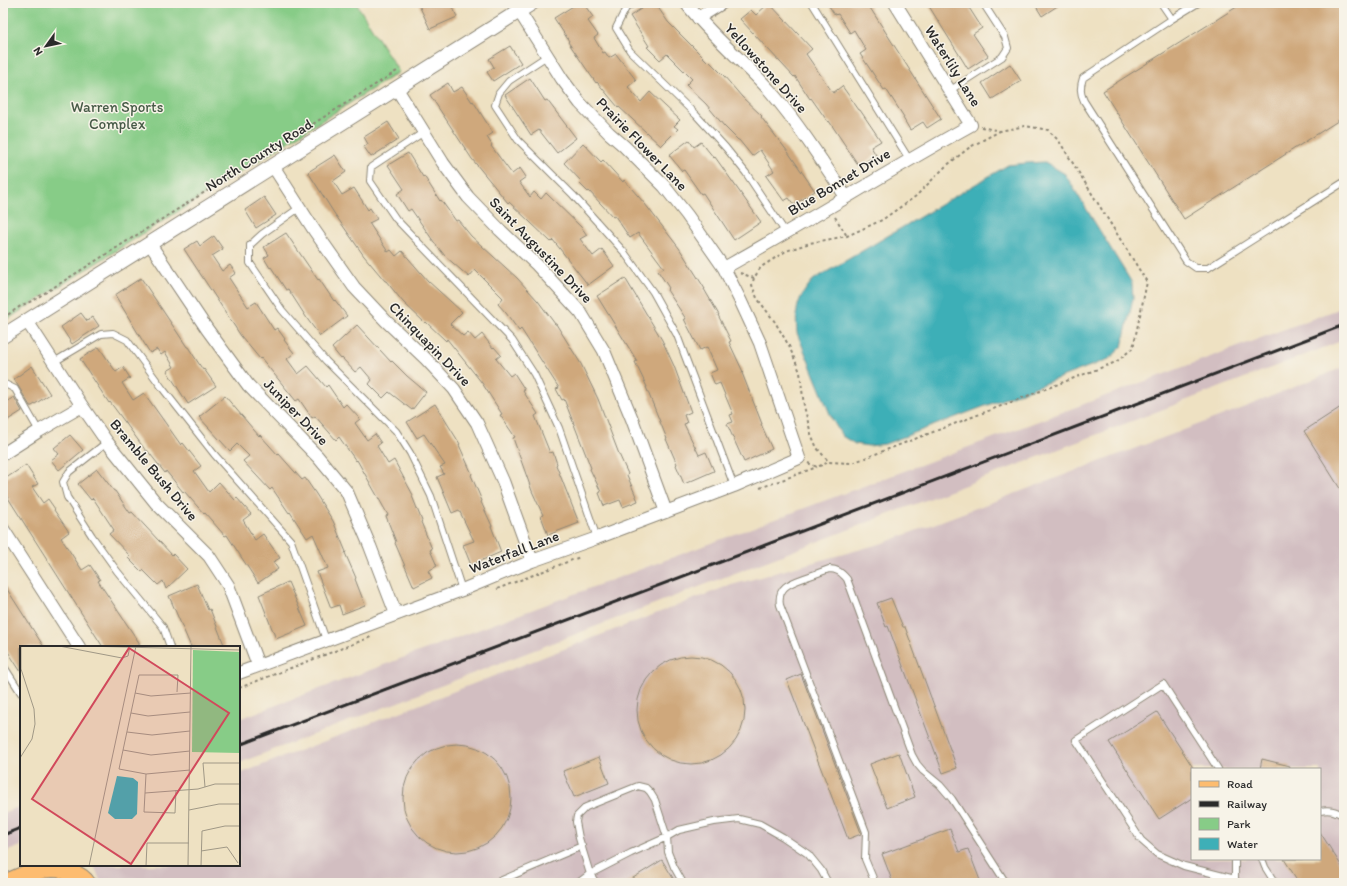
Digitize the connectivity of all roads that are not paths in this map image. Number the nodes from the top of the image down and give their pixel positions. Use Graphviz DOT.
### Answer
graph roads {
  1 [pos="532,3"];
  2 [pos="634,3"];
  3 [pos="686,3"];
  4 [pos="722,3"];
  5 [pos="812,3"];
  6 [pos="895,3"];
  7 [pos="983,3"];
  8 [pos="1161,3"];
  9 [pos="1198,3"];
  10 [pos="519,11"];
  11 [pos="698,18"];
  12 [pos="1172,19"];
  13 [pos="547,56"];
  14 [pos="397,88"];
  15 [pos="949,91"];
  16 [pos="971,125"];
  17 [pos="424,132"];
  18 [pos="909,159"];
  19 [pos="273,166"];
  20 [pos="1344,182"];
  21 [pos="846,197"];
  22 [pos="299,208"];
  23 [pos="786,233"];
  24 [pos="150,244"];
  25 [pos="724,268"];
  26 [pos="27,321"];
  27 [pos="3,336"];
  28 [pos="54,362"];
  29 [pos="3,383"];
  30 [pos="82,406"];
  31 [pos="39,431"];
  32 [pos="107,442"];
  33 [pos="3,454"];
  34 [pos="799,458"];
  35 [pos="734,486"];
  36 [pos="666,512"];
  37 [pos="3,529"];
  38 [pos="597,538"];
  39 [pos="532,561"];
  40 [pos="462,590"];
  41 [pos="396,614"];
  42 [pos="326,640"];
  43 [pos="78,646"];
  44 [pos="170,646"];
  45 [pos="3,664"];
  46 [pos="258,665"];
  47 [pos="240,673"];
  48 [pos="20,690"];
  49 [pos="1217,768"];
  50 [pos="1321,811"];
  51 [pos="1344,816"];
  52 [pos="667,837"];
  53 [pos="582,846"];
  54 [pos="1235,860"];
  55 [pos="1262,860"];
  56 [pos="590,874"];
  57 [pos="1236,881"];
  58 [pos="6,883"];
  59 [pos="86,883"];
  60 [pos="495,883"];
  61 [pos="578,883"];
  62 [pos="596,883"];
  63 [pos="683,883"];
  64 [pos="828,883"];
  65 [pos="875,883"];
  66 [pos="1006,883"];
  67 [pos="1275,883"];
  1 -- 10 [label="street, North County Road"];
  2 -- 23 [label="lane"];
  3 -- 11 [label="street, Yellowstone Drive"];
  4 -- 11 [label="street"];
  5 -- 18 [label="lane"];
  6 -- 15 [label="street, Waterlily Lane"];
  7 -- 15 [label="lane"];
  8 -- 12 [label="lane"];
  9 -- 12 [label="lane"];
  10 -- 13 [label="street, Prairie Flower Lane"];
  10 -- 14 [label="street, North County Road"];
  11 -- 21 [label="street, Yellowstone Drive"];
  12 -- 20 [label="lane"];
  13 -- 25 [label="street, Prairie Flower Lane"];
  13 -- 35 [label="lane"];
  14 -- 17 [label="street, Saint Augustine Drive"];
  14 -- 19 [label="street, North County Road"];
  15 -- 16 [label="street, Waterlily Lane"];
  16 -- 18 [label="street, Blue Bonnet Drive"];
  17 -- 36 [label="street, Saint Augustine Drive"];
  17 -- 38 [label="lane"];
  18 -- 21 [label="street, Blue Bonnet Drive"];
  19 -- 22 [label="street, Chinquapin Drive"];
  19 -- 24 [label="street, North County Road"];
  21 -- 23 [label="street, Blue Bonnet Drive"];
  22 -- 39 [label="street, Chinquapin Drive"];
  22 -- 40 [label="lane"];
  23 -- 25 [label="street, Blue Bonnet Drive"];
  24 -- 26 [label="street, North County Road"];
  24 -- 41 [label="street, Juniper Drive"];
  25 -- 34 [label="street, Prairie Flower Lane"];
  26 -- 27 [label="street, North County Road"];
  26 -- 28 [label="street, Bramble Bush Drive"];
  28 -- 30 [label="street, Bramble Bush Drive"];
  28 -- 42 [label="lane"];
  29 -- 31 [label="lane"];
  30 -- 31 [label="street"];
  30 -- 32 [label="street, Bramble Bush Drive"];
  31 -- 33 [label="street"];
  32 -- 44 [label="lane"];
  32 -- 46 [label="street, Bramble Bush Drive"];
  34 -- 35 [label="street, Waterfall Lane"];
  35 -- 36 [label="street, Waterfall Lane"];
  36 -- 38 [label="street, Waterfall Lane"];
  37 -- 43 [label="street"];
  38 -- 39 [label="street, Waterfall Lane"];
  39 -- 40 [label="street, Waterfall Lane"];
  40 -- 41 [label="street, Waterfall Lane"];
  41 -- 42 [label="street, Waterfall Lane"];
  42 -- 46 [label="street, Waterfall Lane"];
  45 -- 48 [label="lane"];
  46 -- 47 [label="street, Waterfall Lane"];
  49 -- 57 [label="lane"];
  50 -- 51 [label="lane"];
  52 -- 53 [label="lane"];
  52 -- 56 [label="lane"];
  52 -- 63 [label="lane"];
  52 -- 64 [label="lane"];
  53 -- 56 [label="lane"];
  53 -- 60 [label="lane"];
  54 -- 57 [label="lane"];
  55 -- 67 [label="lane"];
  56 -- 61 [label="lane"];
  56 -- 62 [label="lane"];
  58 -- 59 [label="main road"];
  65 -- 66 [label="lane"];
}
